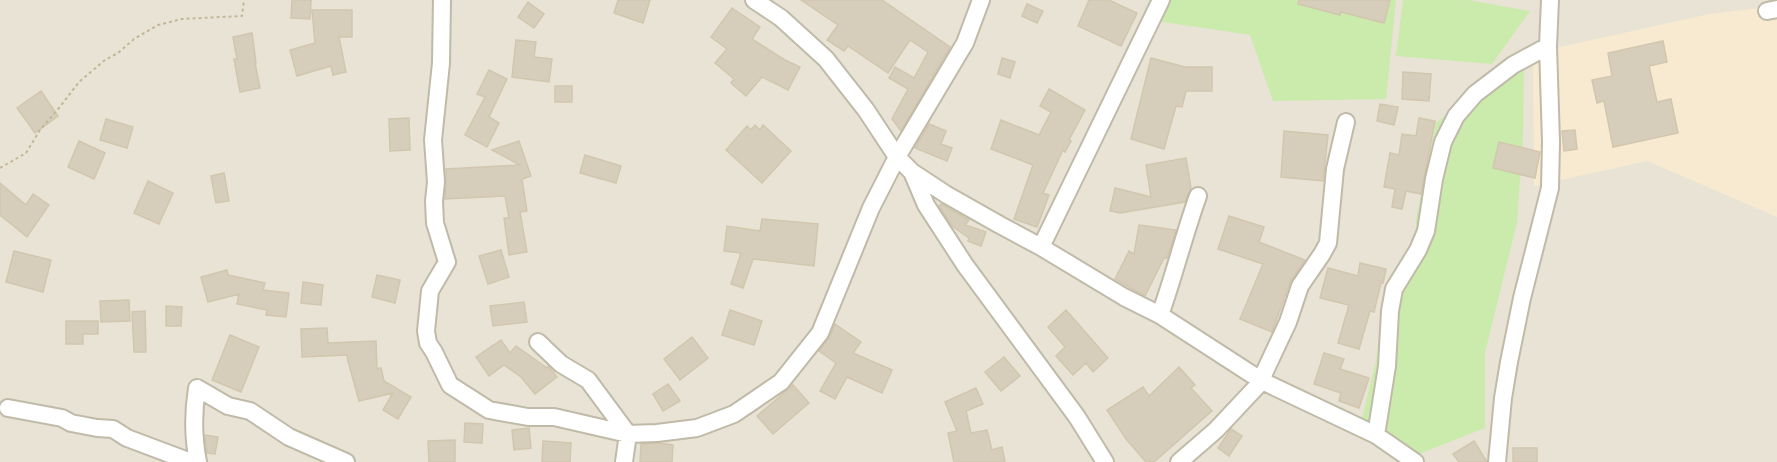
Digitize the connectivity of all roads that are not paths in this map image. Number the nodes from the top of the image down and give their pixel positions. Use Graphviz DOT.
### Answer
graph roads {
  1 [pos="442,0"];
  2 [pos="754,0"];
  3 [pos="981,0"];
  4 [pos="1161,0"];
  5 [pos="1550,0"];
  6 [pos="1548,46"];
  7 [pos="1346,122"];
  8 [pos="897,157"];
  9 [pos="912,172"];
  10 [pos="1198,196"];
  11 [pos="1041,247"];
  12 [pos="1160,315"];
  13 [pos="538,342"];
  14 [pos="1262,381"];
  15 [pos="8,408"];
  16 [pos="628,434"];
  17 [pos="1376,435"];
  18 [pos="191,462"];
  19 [pos="198,462"];
  20 [pos="346,462"];
  21 [pos="624,462"];
  22 [pos="1105,462"];
  23 [pos="1179,462"];
  24 [pos="1414,462"];
  25 [pos="1497,462"];
  1 -- 16 [label="street"];
  2 -- 8 [label="street"];
  3 -- 8 [label="street"];
  4 -- 11 [label="street"];
  5 -- 6 [label="street"];
  6 -- 17 [label="street"];
  6 -- 25 [label="street"];
  7 -- 14 [label="street"];
  8 -- 9 [label="street"];
  8 -- 16 [label="street"];
  9 -- 11 [label="street"];
  9 -- 22 [label="street"];
  10 -- 12 [label="street"];
  11 -- 12 [label="street"];
  12 -- 14 [label="street"];
  13 -- 16 [label="street"];
  14 -- 17 [label="street"];
  14 -- 23 [label="street"];
  15 -- 18 [label="street"];
  16 -- 21 [label="street"];
  17 -- 24 [label="street"];
  19 -- 20 [label="street"];
}
